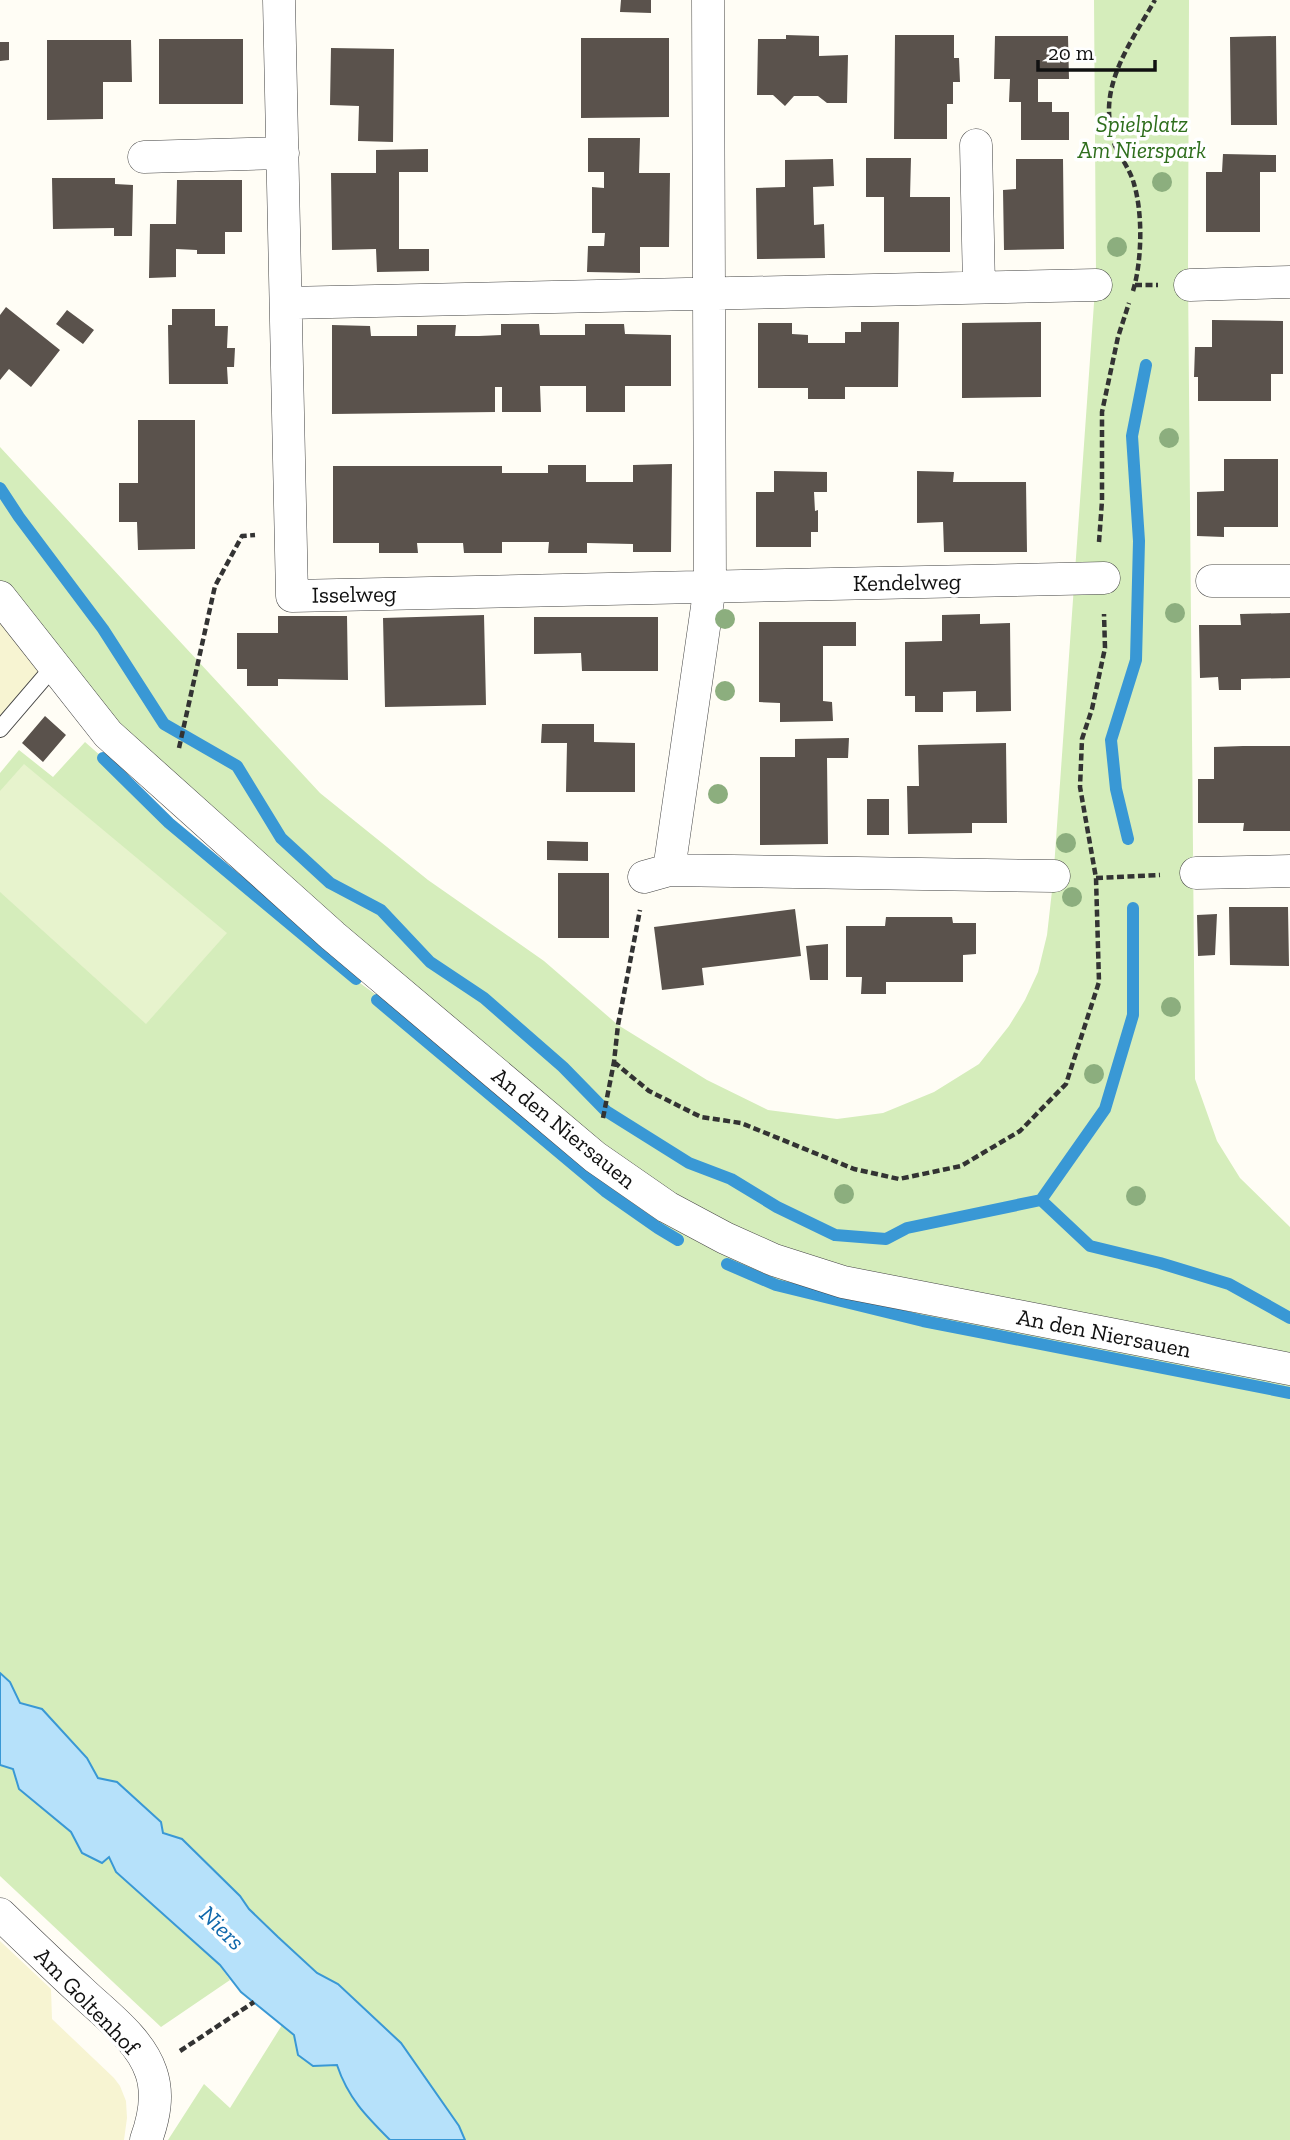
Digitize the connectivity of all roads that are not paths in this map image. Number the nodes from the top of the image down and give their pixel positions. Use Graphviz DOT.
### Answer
graph roads {
  1 [pos="279,0"];
  2 [pos="708,0"];
  3 [pos="976,145"];
  4 [pos="283,153"];
  5 [pos="144,156"];
  6 [pos="1290,282"];
  7 [pos="1096,285"];
  8 [pos="1190,285"];
  9 [pos="979,287"];
  10 [pos="709,293"];
  11 [pos="286,303"];
  12 [pos="1104,578"];
  13 [pos="1212,581"];
  14 [pos="1290,581"];
  15 [pos="710,586"];
  16 [pos="0,597"];
  17 [pos="54,666"];
  18 [pos="0,729"];
  19 [pos="1290,872"];
  20 [pos="1196,873"];
  21 [pos="1054,876"];
  22 [pos="1290,1368"];
  23 [pos="0,1914"];
  24 [pos="146,2140"];
  1 -- 4 [label="street, Isselweg"];
  2 -- 10 [label="street"];
  3 -- 9 [label="street"];
  4 -- 5 [label="street"];
  4 -- 11 [label="street, Isselweg"];
  6 -- 8 [label="street"];
  7 -- 9 [label="street"];
  9 -- 10 [label="street"];
  10 -- 11 [label="street"];
  10 -- 15 [label="street"];
  11 -- 15 [label="street, Isselweg"];
  12 -- 15 [label="street, Kendelweg"];
  13 -- 14 [label="street"];
  15 -- 21 [label="street"];
  16 -- 17 [label="street, An den Niersauen"];
  17 -- 18 [label="lane"];
  17 -- 22 [label="street, An den Niersauen"];
  19 -- 20 [label="street"];
  23 -- 24 [label="street, Am Goltenhof"];
}
